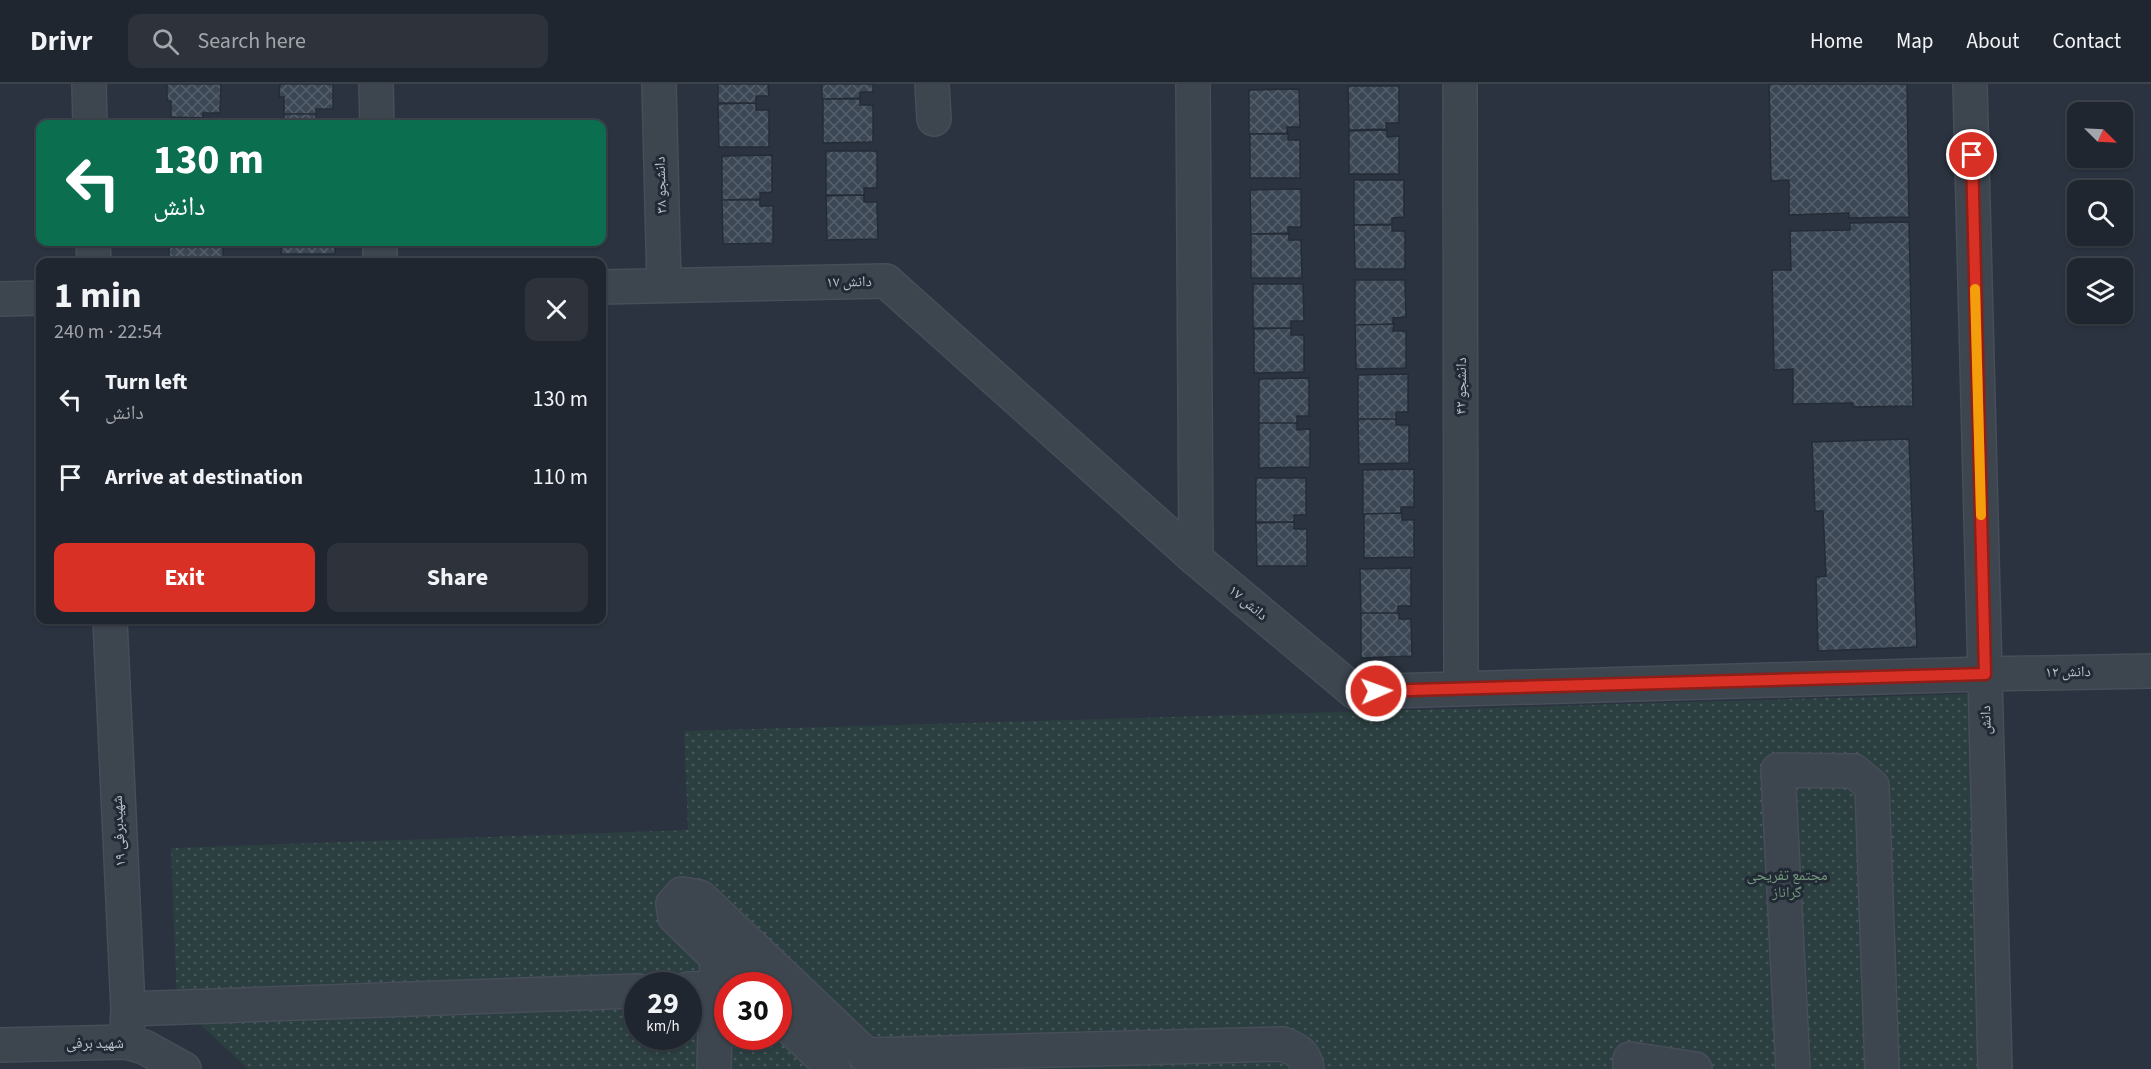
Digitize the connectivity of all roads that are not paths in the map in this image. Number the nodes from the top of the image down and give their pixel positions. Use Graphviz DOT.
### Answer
graph roads {
  1 [pos="89,84"];
  2 [pos="376,84"];
  3 [pos="658,84"];
  4 [pos="932,84"];
  5 [pos="1193,84"];
  6 [pos="1460,84"];
  7 [pos="1970,84"];
  8 [pos="934,119"];
  9 [pos="90,120"];
  10 [pos="377,120"];
  11 [pos="664,285"];
  12 [pos="606,286"];
  13 [pos="36,298"];
  14 [pos="0,299"];
  15 [pos="1196,559"];
  16 [pos="110,624"];
  17 [pos="2151,671"];
  18 [pos="1985,674"];
  19 [pos="1461,688"];
  20 [pos="779,972"];
  21 [pos="714,976"];
  22 [pos="792,985"];
  23 [pos="624,991"];
  24 [pos="128,1009"];
  25 [pos="792,1029"];
  26 [pos="126,1042"];
  27 [pos="0,1045"];
  28 [pos="715,1050"];
  29 [pos="873,1062"];
  30 [pos="184,1069"];
  31 [pos="714,1069"];
  32 [pos="834,1069"];
  33 [pos="1307,1069"];
  34 [pos="1630,1069"];
  35 [pos="1695,1069"];
  36 [pos="1792,1069"];
  37 [pos="1882,1069"];
  38 [pos="1995,1069"];
  1 -- 9 [label="street"];
  2 -- 10 [label="street"];
  3 -- 11 [label="street, دانشجو ۳۸"];
  4 -- 8 [label="street"];
  5 -- 15 [label="street"];
  6 -- 19 [label="street, دانشجو ۴۲"];
  7 -- 18 [label="street, دانش"];
  11 -- 12 [label="street, دانش ۱۷"];
  11 -- 15 [label="street, دانش ۱۷"];
  13 -- 14 [label="street"];
  15 -- 19 [label="street, دانش ۱۷"];
  16 -- 24 [label="street, شهیدبرفی ۱۹"];
  17 -- 18 [label="street, دانش ۱۲"];
  18 -- 19 [label="street, دانش ۱۷"];
  18 -- 38 [label="street, دانش"];
  20 -- 21 [label="street"];
  22 -- 29 [label="street"];
  23 -- 24 [label="street"];
  24 -- 26 [label="street, شهیدبرفی ۱۹"];
  25 -- 32 [label="street"];
  26 -- 27 [label="street, شهید برفی"];
  26 -- 30 [label="street, شهید برفی"];
  28 -- 31 [label="street"];
  29 -- 33 [label="street"];
  34 -- 35 [label="street"];
  36 -- 37 [label="street"];
}
